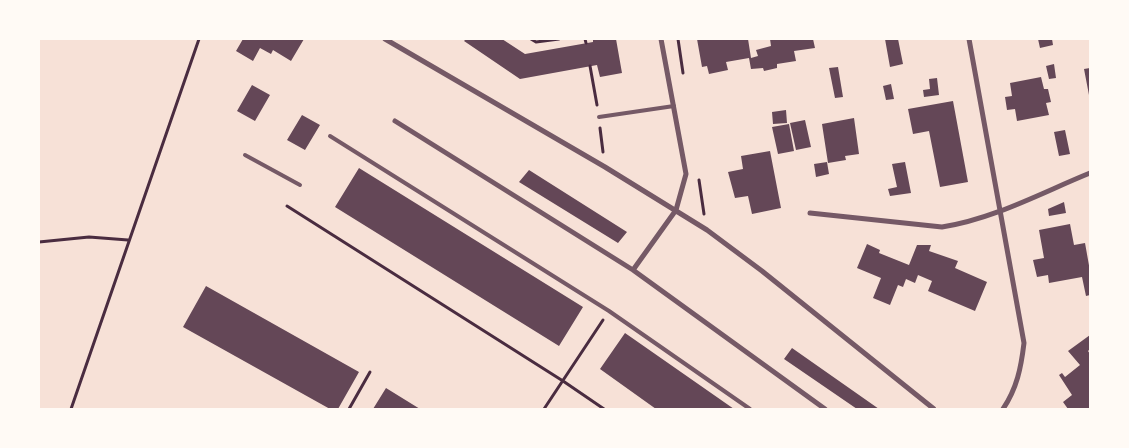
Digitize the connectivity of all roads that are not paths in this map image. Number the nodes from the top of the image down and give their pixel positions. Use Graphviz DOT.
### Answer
graph roads {
  1 [pos="385,39"];
  2 [pos="661,39"];
  3 [pos="969,39"];
  4 [pos="674,106"];
  5 [pos="599,117"];
  6 [pos="394,121"];
  7 [pos="330,136"];
  8 [pos="245,155"];
  9 [pos="1090,173"];
  10 [pos="300,185"];
  11 [pos="676,210"];
  12 [pos="1001,210"];
  13 [pos="810,214"];
  14 [pos="633,270"];
  15 [pos="750,409"];
  16 [pos="825,409"];
  17 [pos="934,409"];
  18 [pos="1003,409"];
  1 -- 11 [label="street"];
  2 -- 4 [label="street"];
  3 -- 12 [label="street"];
  4 -- 5 [label="lane"];
  4 -- 11 [label="street"];
  6 -- 14 [label="street"];
  7 -- 15 [label="lane"];
  8 -- 10 [label="lane"];
  9 -- 12 [label="street"];
  11 -- 14 [label="street"];
  11 -- 17 [label="street"];
  12 -- 13 [label="street"];
  12 -- 18 [label="street"];
  14 -- 16 [label="street"];
}
